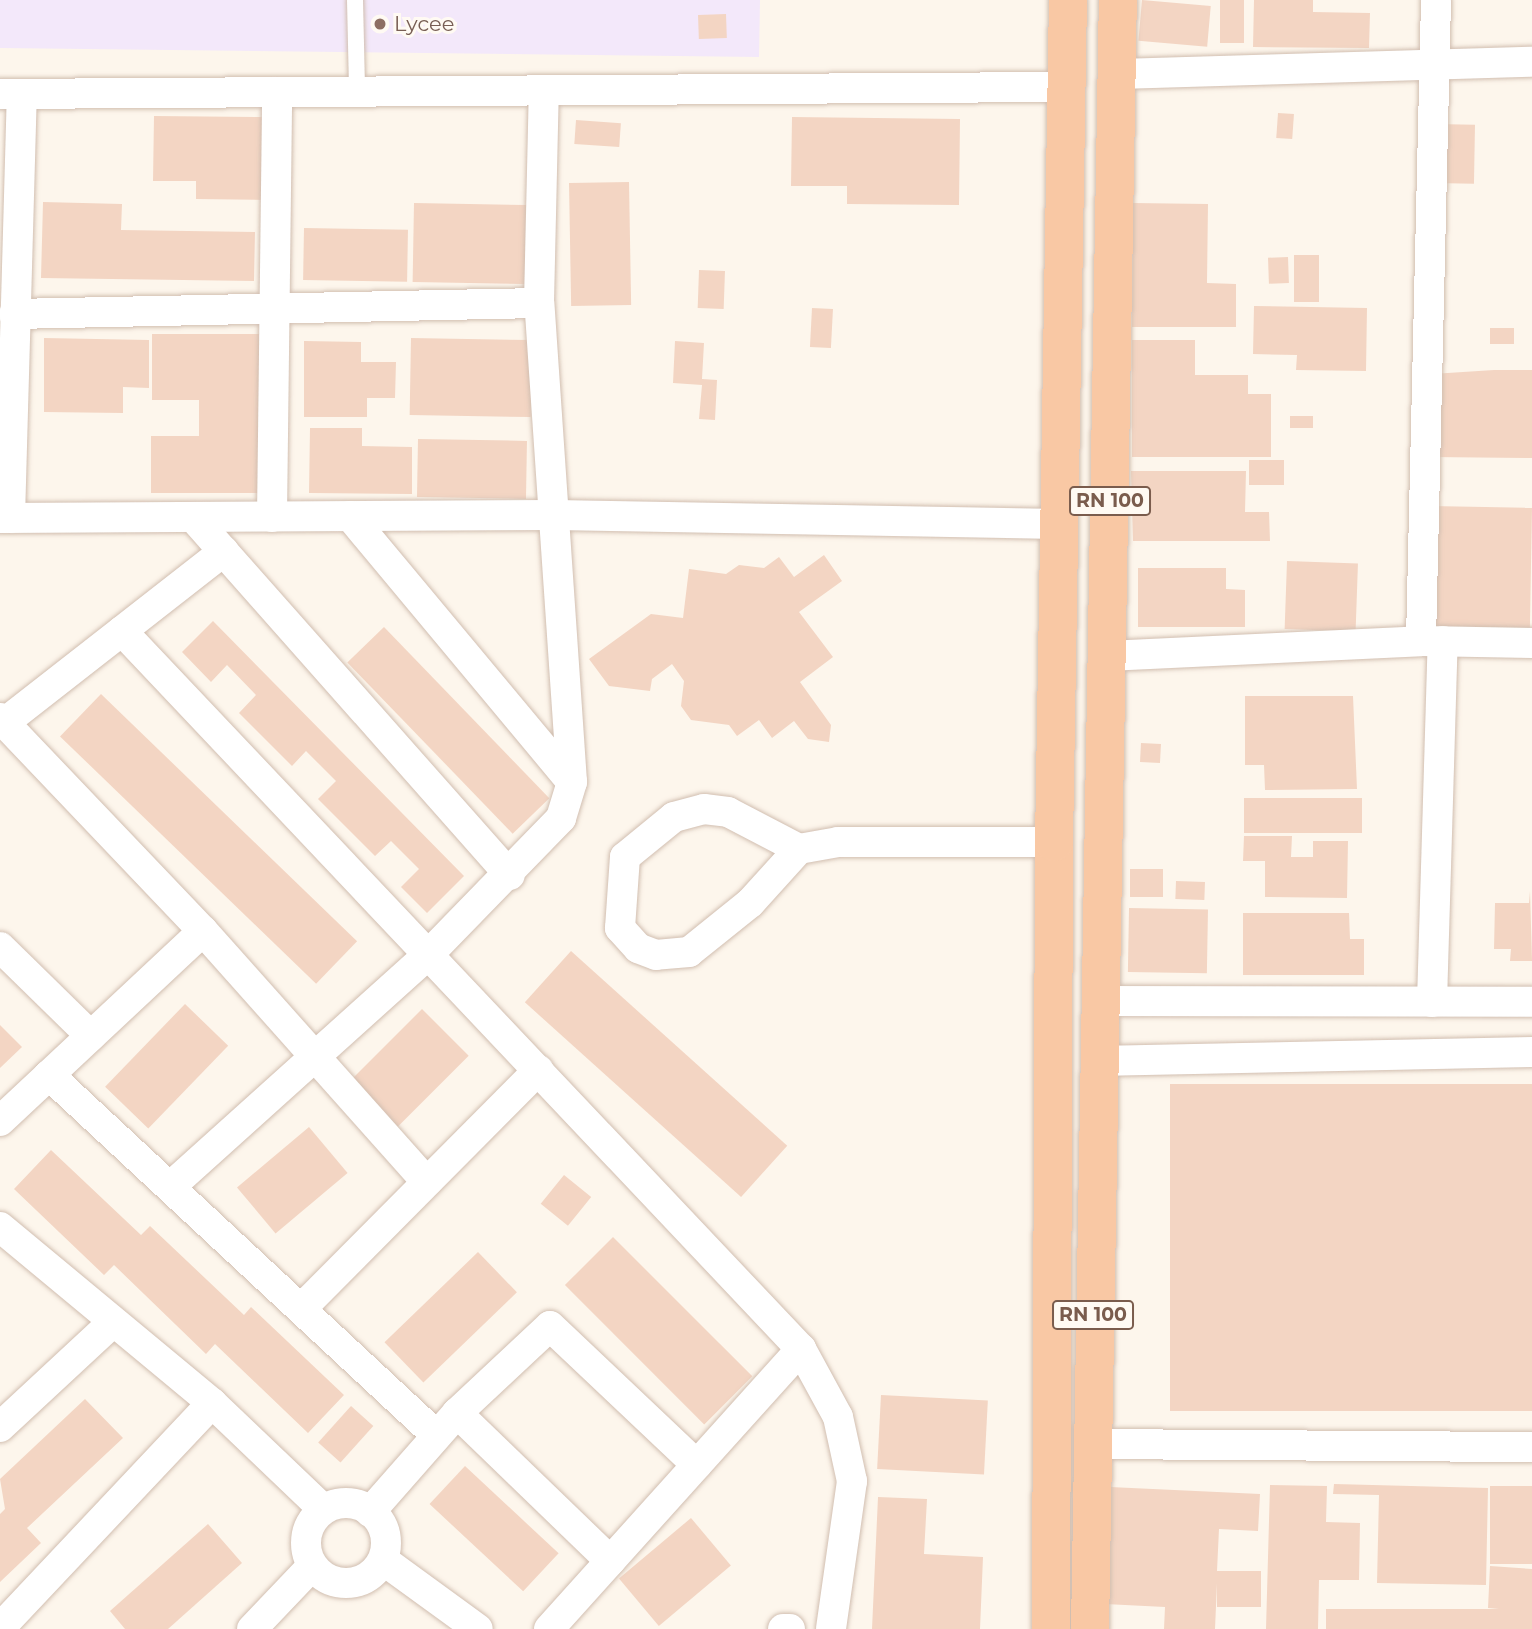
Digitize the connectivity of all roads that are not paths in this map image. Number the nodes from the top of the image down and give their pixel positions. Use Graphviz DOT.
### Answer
graph roads {
  1 [pos="355,0"];
  2 [pos="1068,0"];
  3 [pos="1118,0"];
  4 [pos="1436,0"];
  5 [pos="1532,62"];
  6 [pos="1436,64"];
  7 [pos="1117,74"];
  8 [pos="1067,87"];
  9 [pos="544,90"];
  10 [pos="277,92"];
  11 [pos="357,92"];
  12 [pos="11,94"];
  13 [pos="8,234"];
  14 [pos="539,303"];
  15 [pos="274,308"];
  16 [pos="14,314"];
  17 [pos="555,515"];
  18 [pos="350,516"];
  19 [pos="193,517"];
  20 [pos="272,517"];
  21 [pos="5,518"];
  22 [pos="1060,524"];
  23 [pos="224,551"];
  24 [pos="122,631"];
  25 [pos="1432,641"];
  26 [pos="1532,643"];
  27 [pos="1107,656"];
  28 [pos="2,720"];
  29 [pos="572,782"];
  30 [pos="1054,842"];
  31 [pos="799,849"];
  32 [pos="510,875"];
  33 [pos="203,931"];
  34 [pos="0,947"];
  35 [pos="428,955"];
  36 [pos="1097,1001"];
  37 [pos="1432,1002"];
  38 [pos="1532,1002"];
  39 [pos="91,1036"];
  40 [pos="1532,1052"];
  41 [pos="313,1058"];
  42 [pos="1097,1061"];
  43 [pos="538,1070"];
  44 [pos="49,1075"];
  45 [pos="0,1121"];
  46 [pos="427,1182"];
  47 [pos="170,1187"];
  48 [pos="0,1227"];
  49 [pos="301,1309"];
  50 [pos="113,1322"];
  51 [pos="802,1349"];
  52 [pos="212,1404"];
  53 [pos="457,1413"];
  54 [pos="0,1427"];
  55 [pos="436,1435"];
  56 [pos="1091,1444"];
  57 [pos="1532,1447"];
  58 [pos="697,1465"];
  59 [pos="323,1509"];
  60 [pos="370,1511"];
  61 [pos="383,1560"];
  62 [pos="610,1562"];
  63 [pos="312,1566"];
  64 [pos="12,1624"];
  65 [pos="252,1629"];
  66 [pos="478,1629"];
  67 [pos="549,1629"];
  68 [pos="783,1629"];
  69 [pos="790,1629"];
  70 [pos="831,1629"];
  71 [pos="1051,1629"];
  72 [pos="1090,1629"];
  1 -- 11 [label="lane"];
  2 -- 8 [label="highway"];
  3 -- 7 [label="highway, RN 100"];
  4 -- 6 [label="street"];
  5 -- 6 [label="street"];
  6 -- 7 [label="street"];
  6 -- 25 [label="street"];
  7 -- 27 [label="highway, RN 100"];
  8 -- 9 [label="street"];
  8 -- 22 [label="highway"];
  9 -- 11 [label="street"];
  9 -- 14 [label="street"];
  10 -- 11 [label="street"];
  10 -- 12 [label="street"];
  10 -- 15 [label="street"];
  12 -- 13 [label="street"];
  13 -- 16 [label="street"];
  14 -- 15 [label="street"];
  14 -- 17 [label="street"];
  15 -- 16 [label="street"];
  15 -- 20 [label="street"];
  16 -- 21 [label="street"];
  17 -- 18 [label="street"];
  17 -- 22 [label="street"];
  17 -- 29 [label="street"];
  18 -- 20 [label="street"];
  18 -- 29 [label="street"];
  19 -- 20 [label="street"];
  19 -- 21 [label="street"];
  19 -- 23 [label="street"];
  22 -- 30 [label="highway"];
  23 -- 24 [label="street"];
  23 -- 32 [label="street"];
  24 -- 28 [label="street"];
  24 -- 35 [label="street"];
  25 -- 26 [label="street"];
  25 -- 27 [label="street"];
  25 -- 37 [label="street"];
  27 -- 36 [label="highway, RN 100"];
  28 -- 33 [label="street"];
  29 -- 32 [label="street"];
  30 -- 31 [label="street"];
  30 -- 71 [label="highway"];
  31 -- 31 [label="street"];
  32 -- 35 [label="street"];
  33 -- 39 [label="street"];
  33 -- 41 [label="street"];
  34 -- 39 [label="street"];
  35 -- 41 [label="street"];
  35 -- 43 [label="street"];
  36 -- 37 [label="street"];
  36 -- 42 [label="highway, RN 100"];
  37 -- 38 [label="street"];
  39 -- 44 [label="street"];
  40 -- 42 [label="street"];
  41 -- 46 [label="street"];
  41 -- 47 [label="street"];
  42 -- 56 [label="highway, RN 100"];
  43 -- 46 [label="street"];
  43 -- 51 [label="street"];
  44 -- 45 [label="street"];
  44 -- 47 [label="street"];
  46 -- 49 [label="street"];
  47 -- 49 [label="street"];
  48 -- 50 [label="street"];
  49 -- 55 [label="street"];
  50 -- 52 [label="street"];
  50 -- 54 [label="street"];
  51 -- 58 [label="street"];
  51 -- 70 [label="street"];
  52 -- 59 [label="street"];
  52 -- 64 [label="street"];
  53 -- 55 [label="street"];
  53 -- 58 [label="street"];
  53 -- 62 [label="street"];
  55 -- 60 [label="street"];
  56 -- 57 [label="street"];
  56 -- 72 [label="highway, RN 100"];
  58 -- 62 [label="street"];
  59 -- 60 [label="street"];
  59 -- 63 [label="street"];
  60 -- 61 [label="street"];
  61 -- 63 [label="street"];
  61 -- 66 [label="street"];
  62 -- 67 [label="street"];
  63 -- 65 [label="street"];
  68 -- 69 [label="street"];
}
